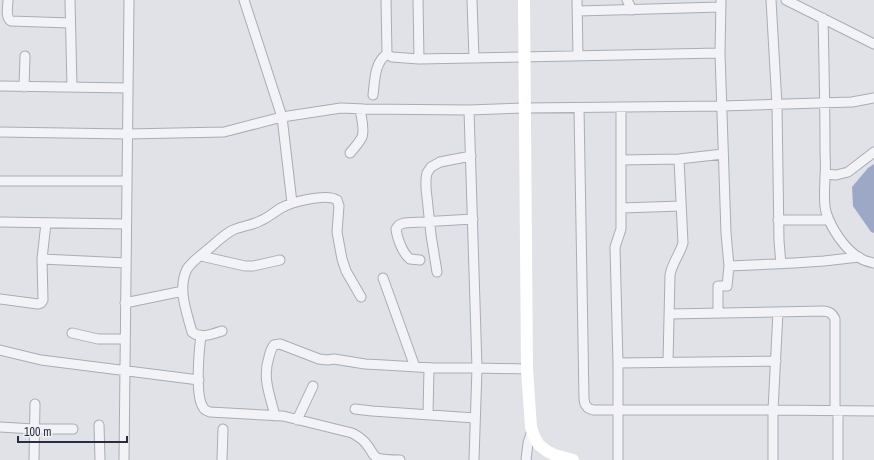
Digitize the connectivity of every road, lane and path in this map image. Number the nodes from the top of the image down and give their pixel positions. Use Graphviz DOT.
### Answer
graph roads {
  1 [pos="8,0"];
  2 [pos="70,0"];
  3 [pos="129,0"];
  4 [pos="244,0"];
  5 [pos="386,0"];
  6 [pos="418,0"];
  7 [pos="472,0"];
  8 [pos="524,0"];
  9 [pos="578,0"];
  10 [pos="627,0"];
  11 [pos="771,0"];
  12 [pos="786,0"];
  13 [pos="670,4"];
  14 [pos="721,4"];
  15 [pos="632,10"];
  16 [pos="578,11"];
  17 [pos="823,18"];
  18 [pos="70,23"];
  19 [pos="874,44"];
  20 [pos="720,53"];
  21 [pos="387,54"];
  22 [pos="25,56"];
  23 [pos="578,56"];
  24 [pos="525,57"];
  25 [pos="474,58"];
  26 [pos="419,59"];
  27 [pos="0,86"];
  28 [pos="24,87"];
  29 [pos="72,87"];
  30 [pos="128,88"];
  31 [pos="373,95"];
  32 [pos="874,98"];
  33 [pos="826,103"];
  34 [pos="777,105"];
  35 [pos="722,106"];
  36 [pos="621,107"];
  37 [pos="525,108"];
  38 [pos="579,108"];
  39 [pos="360,109"];
  40 [pos="469,110"];
  41 [pos="282,117"];
  42 [pos="0,132"];
  43 [pos="127,134"];
  44 [pos="874,152"];
  45 [pos="350,153"];
  46 [pos="723,154"];
  47 [pos="471,156"];
  48 [pos="680,159"];
  49 [pos="621,160"];
  50 [pos="825,174"];
  51 [pos="0,181"];
  52 [pos="127,181"];
  53 [pos="292,203"];
  54 [pos="681,206"];
  55 [pos="621,208"];
  56 [pos="472,219"];
  57 [pos="778,220"];
  58 [pos="829,220"];
  59 [pos="430,221"];
  60 [pos="0,222"];
  61 [pos="46,223"];
  62 [pos="126,224"];
  63 [pos="200,256"];
  64 [pos="859,257"];
  65 [pos="42,259"];
  66 [pos="280,260"];
  67 [pos="420,260"];
  68 [pos="126,263"];
  69 [pos="874,263"];
  70 [pos="781,264"];
  71 [pos="729,266"];
  72 [pos="437,272"];
  73 [pos="383,278"];
  74 [pos="183,291"];
  75 [pos="361,297"];
  76 [pos="0,299"];
  77 [pos="125,303"];
  78 [pos="778,312"];
  79 [pos="718,313"];
  80 [pos="668,314"];
  81 [pos="222,331"];
  82 [pos="72,333"];
  83 [pos="200,336"];
  84 [pos="125,339"];
  85 [pos="0,350"];
  86 [pos="776,361"];
  87 [pos="668,362"];
  88 [pos="618,363"];
  89 [pos="415,367"];
  90 [pos="428,368"];
  91 [pos="477,368"];
  92 [pos="527,369"];
  93 [pos="124,371"];
  94 [pos="199,380"];
  95 [pos="313,386"];
  96 [pos="34,404"];
  97 [pos="355,409"];
  98 [pos="618,410"];
  99 [pos="773,410"];
  100 [pos="836,411"];
  101 [pos="874,411"];
  102 [pos="428,414"];
  103 [pos="275,416"];
  104 [pos="476,418"];
  105 [pos="297,420"];
  106 [pos="99,425"];
  107 [pos="0,427"];
  108 [pos="34,429"];
  109 [pos="73,429"];
  110 [pos="223,429"];
  111 [pos="532,431"];
  112 [pos="34,460"];
  113 [pos="100,460"];
  114 [pos="124,460"];
  115 [pos="222,460"];
  116 [pos="400,460"];
  117 [pos="474,460"];
  118 [pos="526,460"];
  119 [pos="573,460"];
  120 [pos="618,460"];
  121 [pos="773,460"];
  122 [pos="838,460"];
  1 -- 18 [label="street"];
  2 -- 18 [label="street"];
  3 -- 30 [label="street"];
  4 -- 41 [label="street"];
  5 -- 21 [label="street"];
  6 -- 26 [label="street"];
  7 -- 25 [label="street"];
  8 -- 24 [label="street"];
  9 -- 16 [label="street"];
  10 -- 15 [label="street"];
  11 -- 34 [label="street"];
  12 -- 17 [label="street"];
  13 -- 14 [label="street"];
  13 -- 15 [label="street"];
  14 -- 20 [label="street"];
  15 -- 16 [label="street"];
  16 -- 23 [label="street"];
  17 -- 19 [label="street"];
  17 -- 33 [label="street"];
  18 -- 29 [label="street"];
  20 -- 23 [label="street"];
  20 -- 35 [label="street"];
  21 -- 26 [label="street"];
  21 -- 31 [label="street"];
  22 -- 28 [label="street"];
  23 -- 24 [label="street"];
  24 -- 25 [label="street"];
  24 -- 37 [label="street"];
  25 -- 26 [label="street"];
  27 -- 28 [label="street"];
  28 -- 29 [label="street"];
  29 -- 30 [label="street"];
  30 -- 43 [label="street"];
  32 -- 33 [label="street"];
  33 -- 34 [label="street"];
  33 -- 50 [label="street"];
  34 -- 35 [label="street"];
  34 -- 57 [label="street"];
  35 -- 36 [label="street"];
  35 -- 46 [label="street"];
  36 -- 38 [label="street"];
  36 -- 49 [label="street"];
  37 -- 38 [label="street"];
  37 -- 40 [label="street"];
  37 -- 92 [label="street"];
  38 -- 98 [label="street"];
  39 -- 40 [label="street"];
  39 -- 41 [label="street"];
  39 -- 45 [label="street"];
  40 -- 47 [label="street"];
  41 -- 43 [label="street"];
  41 -- 53 [label="street"];
  42 -- 43 [label="street"];
  43 -- 52 [label="street"];
  44 -- 50 [label="street"];
  46 -- 48 [label="street"];
  46 -- 71 [label="street"];
  47 -- 56 [label="street"];
  47 -- 59 [label="street"];
  48 -- 49 [label="street"];
  48 -- 54 [label="street"];
  49 -- 55 [label="street"];
  50 -- 58 [label="street"];
  51 -- 52 [label="street"];
  52 -- 62 [label="street"];
  53 -- 63 [label="street"];
  53 -- 75 [label="street"];
  54 -- 55 [label="street"];
  54 -- 80 [label="street"];
  55 -- 88 [label="street"];
  56 -- 59 [label="street"];
  56 -- 91 [label="street"];
  57 -- 58 [label="street"];
  57 -- 70 [label="street"];
  58 -- 64 [label="street"];
  59 -- 67 [label="street"];
  59 -- 72 [label="street"];
  60 -- 61 [label="street"];
  61 -- 62 [label="street"];
  61 -- 65 [label="street"];
  62 -- 68 [label="street"];
  63 -- 66 [label="street"];
  63 -- 74 [label="street"];
  64 -- 69 [label="street"];
  64 -- 70 [label="street"];
  65 -- 68 [label="street"];
  65 -- 76 [label="street"];
  68 -- 77 [label="street"];
  70 -- 71 [label="street"];
  71 -- 79 [label="street"];
  73 -- 89 [label="street"];
  74 -- 77 [label="street"];
  74 -- 83 [label="street"];
  77 -- 84 [label="street"];
  78 -- 79 [label="street"];
  78 -- 86 [label="street"];
  78 -- 100 [label="street"];
  79 -- 80 [label="street"];
  80 -- 87 [label="street"];
  81 -- 83 [label="street"];
  82 -- 84 [label="street"];
  83 -- 94 [label="street"];
  84 -- 93 [label="street"];
  85 -- 93 [label="street"];
  86 -- 87 [label="street"];
  86 -- 99 [label="street"];
  87 -- 88 [label="street"];
  88 -- 98 [label="street"];
  89 -- 90 [label="street"];
  89 -- 103 [label="street"];
  90 -- 91 [label="street"];
  90 -- 102 [label="street"];
  91 -- 92 [label="street"];
  91 -- 104 [label="street"];
  92 -- 111 [label="street"];
  93 -- 94 [label="street"];
  93 -- 114 [label="street"];
  94 -- 103 [label="street"];
  95 -- 105 [label="street"];
  96 -- 108 [label="street"];
  97 -- 102 [label="street"];
  98 -- 99 [label="street"];
  98 -- 120 [label="street"];
  99 -- 100 [label="street"];
  99 -- 121 [label="street"];
  100 -- 101 [label="street"];
  100 -- 122 [label="street"];
  102 -- 104 [label="street"];
  103 -- 105 [label="street"];
  104 -- 117 [label="street"];
  105 -- 116 [label="street"];
  106 -- 113 [label="street"];
  107 -- 108 [label="street"];
  108 -- 109 [label="street"];
  108 -- 112 [label="street"];
  110 -- 115 [label="street"];
  111 -- 118 [label="street"];
  111 -- 119 [label="street"];
}
